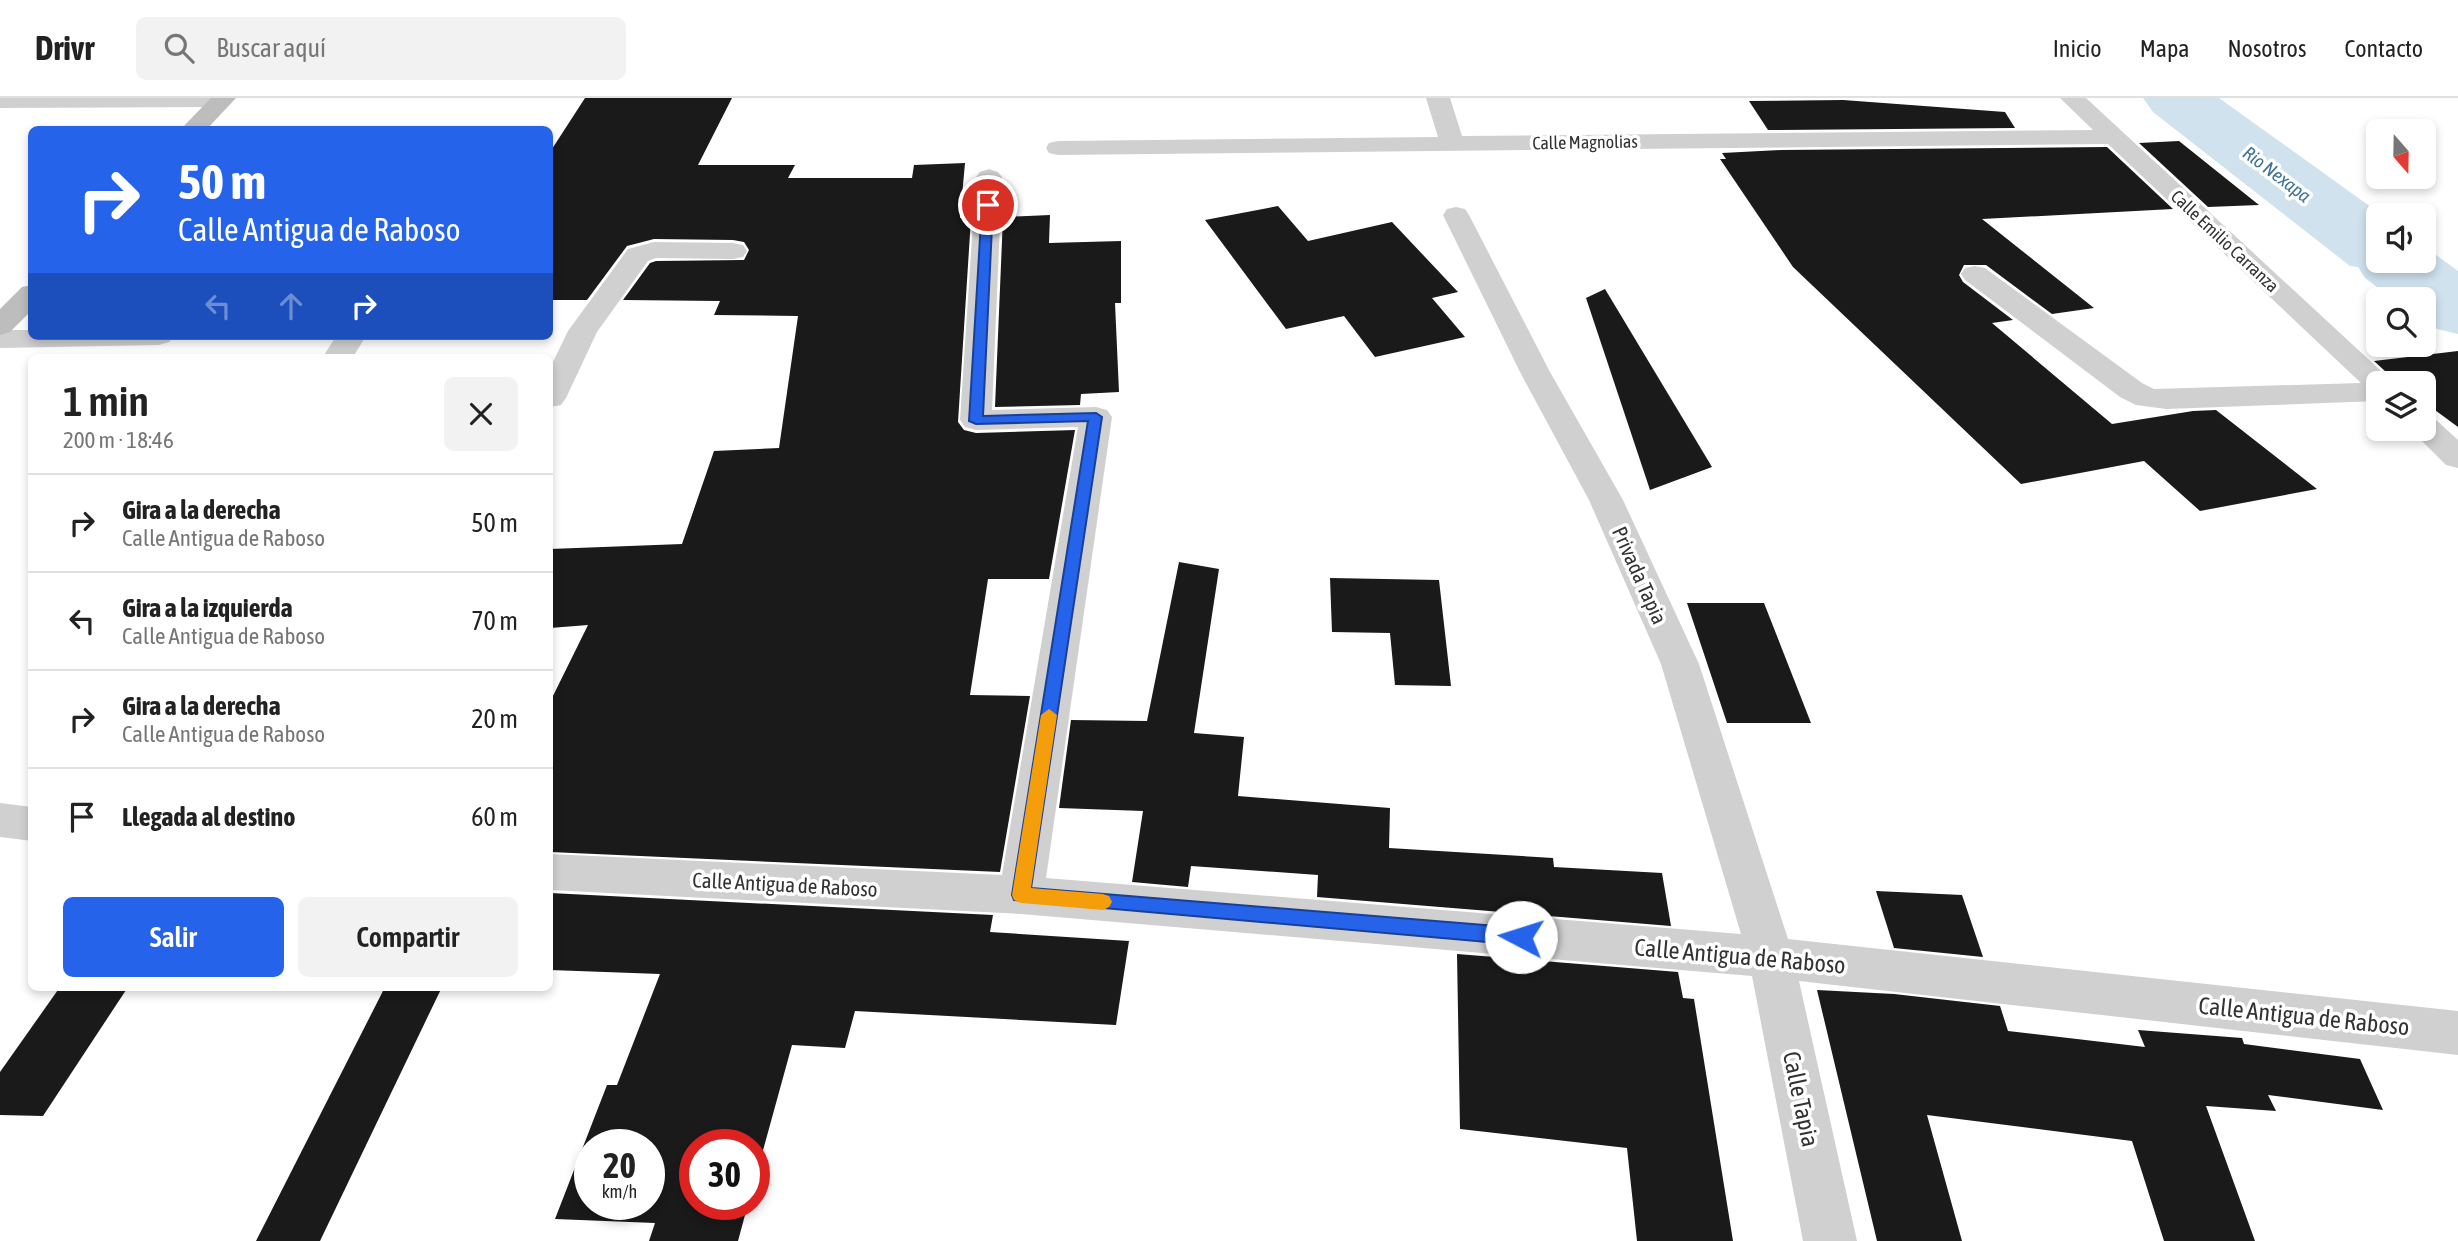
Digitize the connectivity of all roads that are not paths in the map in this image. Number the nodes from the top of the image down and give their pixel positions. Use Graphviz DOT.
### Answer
graph roads {
  1 [pos="1438,98"];
  2 [pos="2072,98"];
  3 [pos="223,99"];
  4 [pos="0,101"];
  5 [pos="196,126"];
  6 [pos="2112,137"];
  7 [pos="1452,143"];
  8 [pos="1058,148"];
  9 [pos="989,177"];
  10 [pos="1456,215"];
  11 [pos="733,251"];
  12 [pos="1975,274"];
  13 [pos="28,297"];
  14 [pos="0,326"];
  15 [pos="553,331"];
  16 [pos="583,331"];
  17 [pos="28,338"];
  18 [pos="0,339"];
  19 [pos="2366,371"];
  20 [pos="553,392"];
  21 [pos="2366,392"];
  22 [pos="2436,437"];
  23 [pos="2458,458"];
  24 [pos="0,820"];
  25 [pos="28,824"];
  26 [pos="553,872"];
  27 [pos="1021,895"];
  28 [pos="1771,957"];
  29 [pos="2458,1033"];
  30 [pos="1830,1241"];
  1 -- 7 [label="street"];
  2 -- 6 [label="street, Calle Emilio Carranza"];
  3 -- 4 [label="lane"];
  3 -- 5 [label="main road"];
  6 -- 7 [label="street, Calle Magnolias"];
  6 -- 19 [label="street, Calle Emilio Carranza"];
  7 -- 8 [label="street, Calle Magnolias"];
  9 -- 27 [label="street"];
  10 -- 28 [label="street, Privada Tapia"];
  11 -- 16 [label="street"];
  12 -- 21 [label="street"];
  13 -- 14 [label="main road"];
  15 -- 16 [label="street"];
  16 -- 20 [label="street"];
  17 -- 18 [label="street"];
  22 -- 23 [label="street"];
  24 -- 25 [label="street"];
  26 -- 27 [label="street, Calle Antigua de Raboso"];
  27 -- 28 [label="street, Calle Antigua de Raboso"];
  28 -- 29 [label="street, Calle Antigua de Raboso"];
  28 -- 30 [label="street, Calle Tapia"];
}
